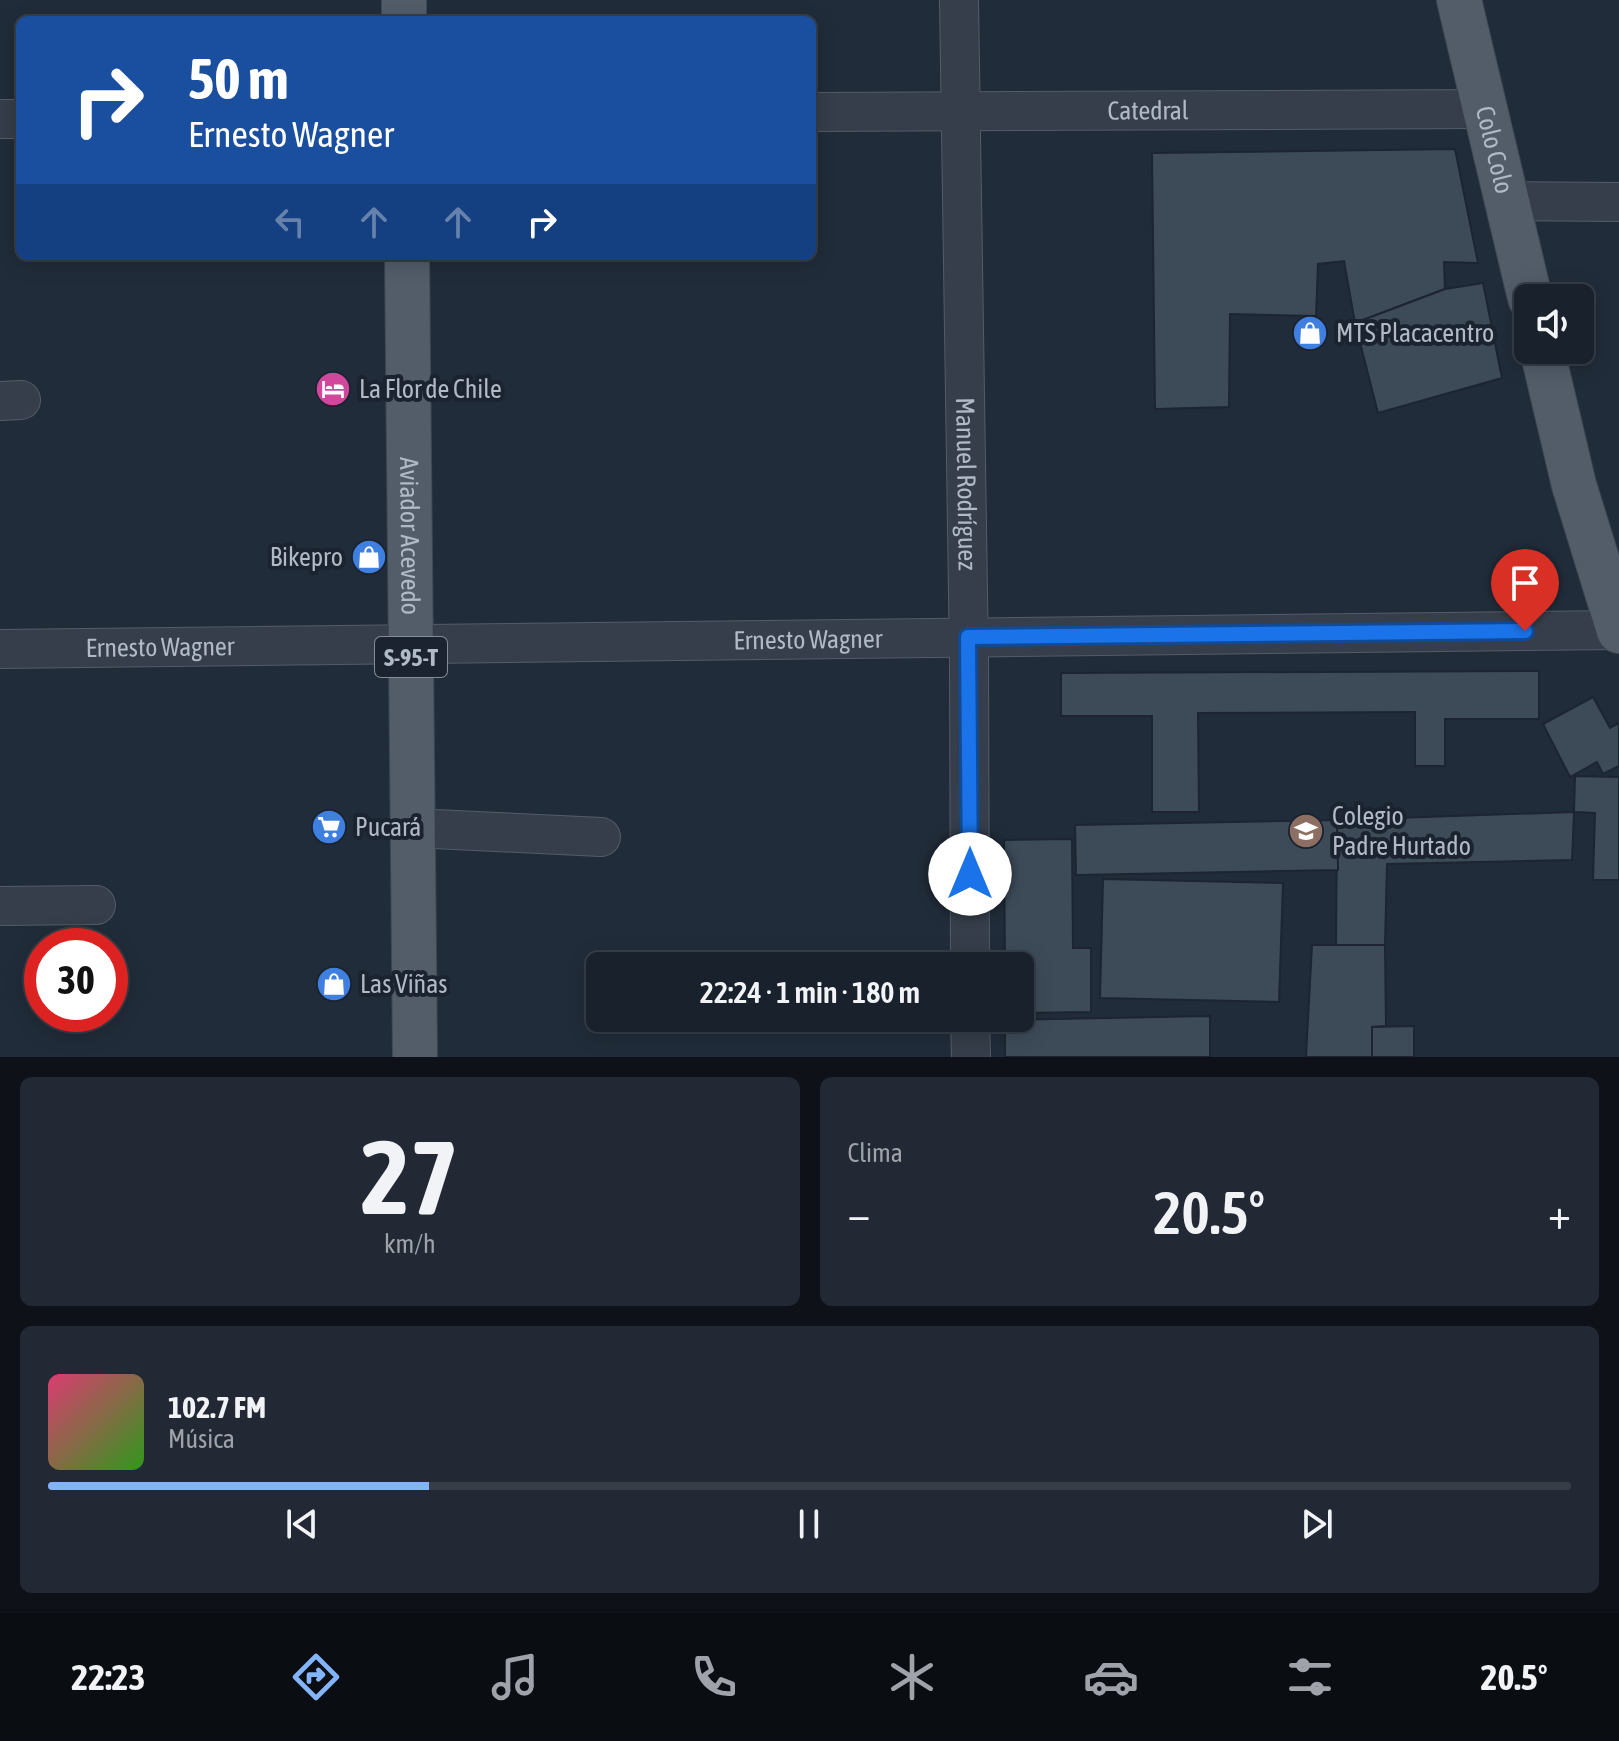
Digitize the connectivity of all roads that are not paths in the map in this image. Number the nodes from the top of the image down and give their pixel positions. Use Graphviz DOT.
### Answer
graph roads {
  1 [pos="959,0"];
  2 [pos="1459,0"];
  3 [pos="1485,109"];
  4 [pos="959,111"];
  5 [pos="816,112"];
  6 [pos="1508,201"];
  7 [pos="1619,202"];
  8 [pos="407,260"];
  9 [pos="1527,284"];
  10 [pos="1545,364"];
  11 [pos="1618,631"];
  12 [pos="968,637"];
  13 [pos="411,644"];
  14 [pos="0,649"];
  15 [pos="413,828"];
  16 [pos="601,837"];
  17 [pos="96,905"];
  18 [pos="0,906"];
  19 [pos="970,952"];
  20 [pos="970,1032"];
  21 [pos="415,1057"];
  22 [pos="971,1057"];
  1 -- 4 [label="street, Manuel Rodríguez"];
  2 -- 3 [label="main road, Colo Colo"];
  3 -- 4 [label="street, Catedral"];
  3 -- 6 [label="main road, Colo Colo"];
  4 -- 5 [label="street, Catedral"];
  4 -- 12 [label="street, Manuel Rodríguez"];
  6 -- 7 [label="street"];
  6 -- 9 [label="main road, Colo Colo"];
  8 -- 13 [label="main road, Aviador Acevedo / S-95-T"];
  10 -- 11 [label="main road"];
  11 -- 12 [label="street, Ernesto Wagner"];
  12 -- 13 [label="street, Ernesto Wagner"];
  12 -- 19 [label="street, Manuel Rodríguez"];
  13 -- 14 [label="street, Ernesto Wagner"];
  13 -- 15 [label="main road, Aviador Acevedo / S-95-T"];
  15 -- 16 [label="street"];
  15 -- 21 [label="main road, Aviador Acevedo / S-95-T"];
  17 -- 18 [label="street"];
  20 -- 22 [label="street"];
}
